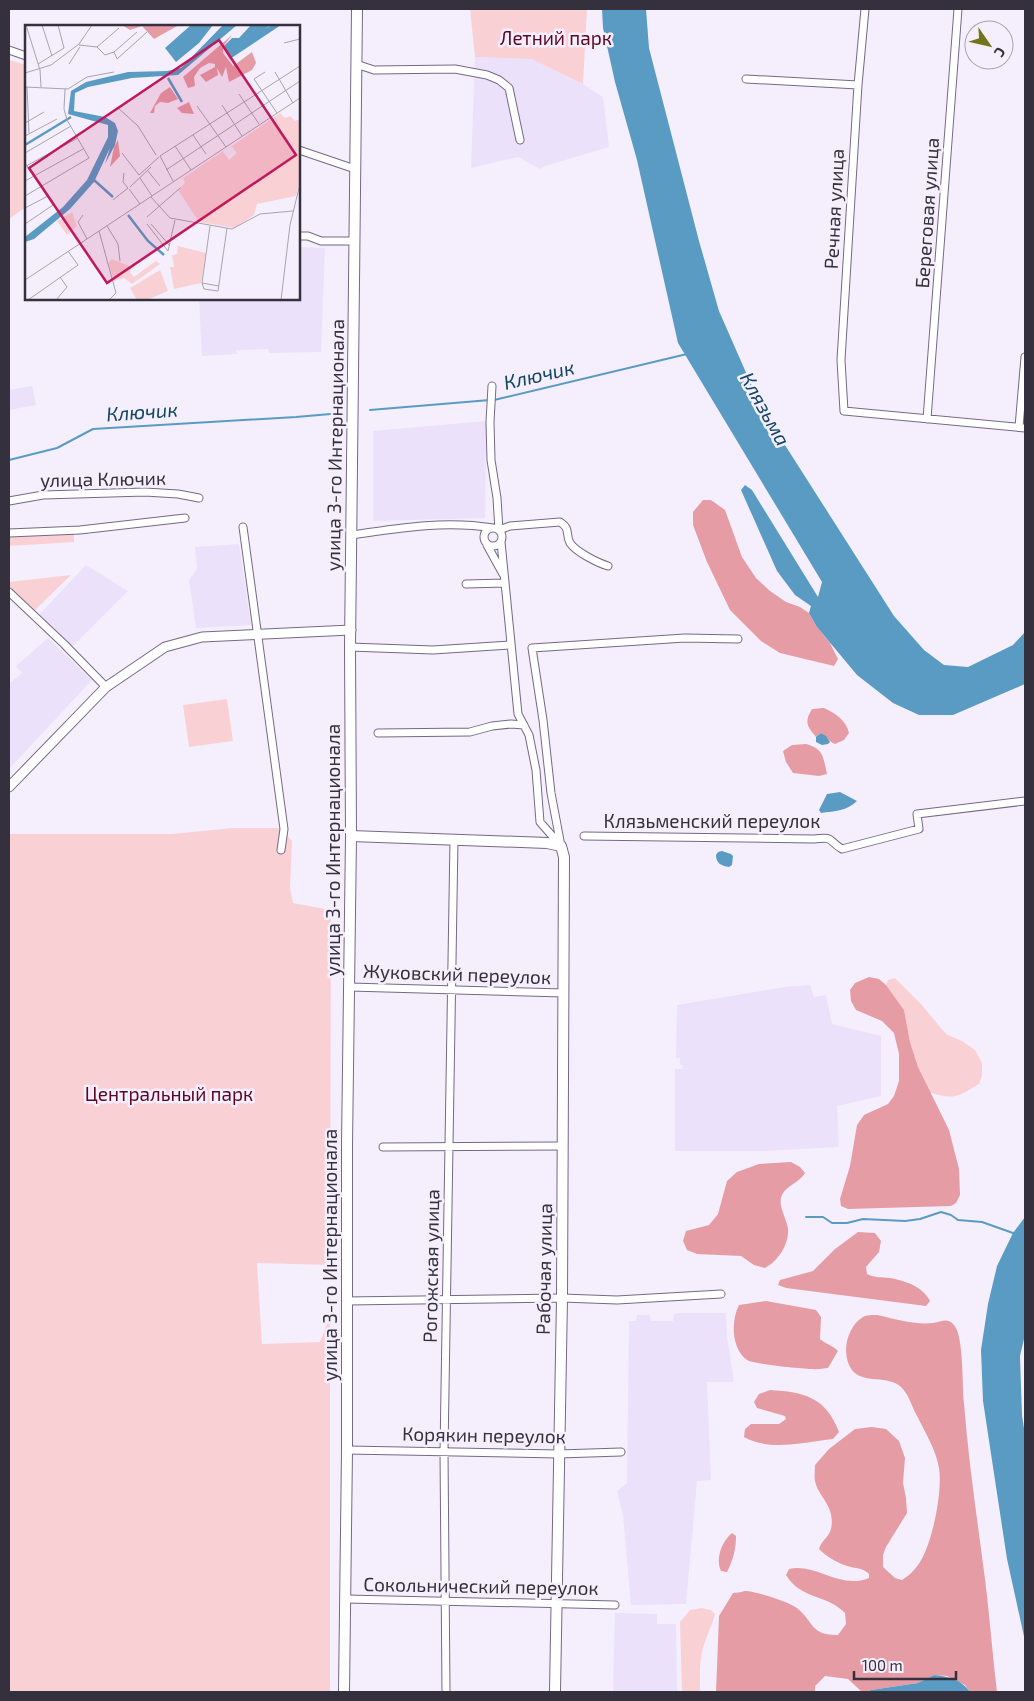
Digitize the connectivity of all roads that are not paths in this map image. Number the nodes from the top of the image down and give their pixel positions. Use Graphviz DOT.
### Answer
graph roads {
  1 [pos="357,9"];
  2 [pos="865,9"];
  3 [pos="958,9"];
  4 [pos="9,50"];
  5 [pos="25,56"];
  6 [pos="356,64"];
  7 [pos="746,79"];
  8 [pos="858,85"];
  9 [pos="520,140"];
  10 [pos="300,150"];
  11 [pos="355,169"];
  12 [pos="300,236"];
  13 [pos="354,241"];
  14 [pos="1025,357"];
  15 [pos="492,386"];
  16 [pos="928,419"];
  17 [pos="1022,428"];
  18 [pos="199,498"];
  19 [pos="9,501"];
  20 [pos="185,518"];
  21 [pos="475,526"];
  22 [pos="243,527"];
  23 [pos="496,529"];
  24 [pos="9,533"];
  25 [pos="352,535"];
  26 [pos="484,536"];
  27 [pos="501,542"];
  28 [pos="487,545"];
  29 [pos="608,566"];
  30 [pos="505,580"];
  31 [pos="466,584"];
  32 [pos="9,592"];
  33 [pos="351,630"];
  34 [pos="257,634"];
  35 [pos="738,639"];
  36 [pos="511,645"];
  37 [pos="350,647"];
  38 [pos="106,687"];
  39 [pos="524,725"];
  40 [pos="378,733"];
  41 [pos="9,787"];
  42 [pos="1025,801"];
  43 [pos="351,836"];
  44 [pos="584,836"];
  45 [pos="454,839"];
  46 [pos="561,846"];
  47 [pos="281,850"];
  48 [pos="350,987"];
  49 [pos="450,989"];
  50 [pos="564,993"];
  51 [pos="383,1146"];
  52 [pos="563,1146"];
  53 [pos="449,1147"];
  54 [pos="721,1294"];
  55 [pos="562,1298"];
  56 [pos="447,1299"];
  57 [pos="346,1300"];
  58 [pos="347,1450"];
  59 [pos="444,1451"];
  60 [pos="620,1452"];
  61 [pos="559,1454"];
  62 [pos="346,1599"];
  63 [pos="445,1602"];
  64 [pos="615,1604"];
  65 [pos="556,1605"];
  66 [pos="344,1692"];
  67 [pos="446,1692"];
  68 [pos="555,1692"];
  1 -- 6 [label="main road, улица 3-го Интернационала"];
  2 -- 8 [label="street, Речная улица"];
  3 -- 16 [label="street, Береговая улица"];
  4 -- 5 [label="street"];
  6 -- 9 [label="street"];
  6 -- 11 [label="main road, улица 3-го Интернационала"];
  7 -- 8 [label="street"];
  8 -- 16 [label="street, Речная улица"];
  10 -- 11 [label="street"];
  11 -- 13 [label="main road, улица 3-го Интернационала"];
  12 -- 13 [label="street"];
  13 -- 25 [label="main road, улица 3-го Интернационала"];
  14 -- 17 [label="street"];
  15 -- 23 [label="street"];
  16 -- 17 [label="street"];
  18 -- 19 [label="street, улица Ключик"];
  20 -- 24 [label="street"];
  21 -- 23 [label="street"];
  21 -- 25 [label="street"];
  21 -- 26 [label="street"];
  22 -- 34 [label="street"];
  23 -- 26 [label="street"];
  23 -- 27 [label="street"];
  23 -- 29 [label="street"];
  25 -- 33 [label="main road, улица 3-го Интернационала"];
  26 -- 28 [label="street"];
  27 -- 28 [label="street"];
  27 -- 30 [label="street"];
  28 -- 30 [label="street"];
  30 -- 31 [label="street"];
  30 -- 36 [label="street"];
  32 -- 38 [label="street"];
  33 -- 34 [label="street"];
  33 -- 37 [label="main road, улица 3-го Интернационала"];
  34 -- 38 [label="street"];
  34 -- 47 [label="street"];
  35 -- 46 [label="street"];
  36 -- 37 [label="street"];
  36 -- 39 [label="street"];
  37 -- 43 [label="main road, улица 3-го Интернационала"];
  38 -- 41 [label="street"];
  39 -- 40 [label="street"];
  39 -- 46 [label="street"];
  42 -- 44 [label="street, Клязьменский переулок"];
  43 -- 45 [label="main road"];
  43 -- 48 [label="main road, улица 3-го Интернационала"];
  45 -- 46 [label="main road"];
  45 -- 49 [label="street, Рогожская улица"];
  46 -- 50 [label="main road, Рабочая улица"];
  48 -- 49 [label="street, Жуковский переулок"];
  48 -- 57 [label="main road, улица 3-го Интернационала"];
  49 -- 50 [label="street, Жуковский переулок"];
  49 -- 53 [label="street, Рогожская улица"];
  50 -- 52 [label="main road, Рабочая улица"];
  51 -- 53 [label="street"];
  52 -- 53 [label="street"];
  52 -- 55 [label="main road, Рабочая улица"];
  53 -- 56 [label="street, Рогожская улица"];
  54 -- 55 [label="street"];
  55 -- 56 [label="street"];
  55 -- 61 [label="main road, Рабочая улица"];
  56 -- 57 [label="street"];
  56 -- 59 [label="street, Рогожская улица"];
  57 -- 58 [label="main road, улица 3-го Интернационала"];
  58 -- 59 [label="street, Корякин переулок"];
  58 -- 62 [label="main road, улица 3-го Интернационала"];
  59 -- 61 [label="street, Корякин переулок"];
  59 -- 63 [label="street, Рогожская улица"];
  60 -- 61 [label="street, Корякин переулок"];
  61 -- 65 [label="main road, Рабочая улица"];
  62 -- 63 [label="street, Сокольнический переулок"];
  62 -- 66 [label="main road, улица 3-го Интернационала"];
  63 -- 65 [label="street, Сокольнический переулок"];
  63 -- 67 [label="street, Рогожская улица"];
  64 -- 65 [label="street, Сокольнический переулок"];
  65 -- 68 [label="main road, Рабочая улица"];
}
